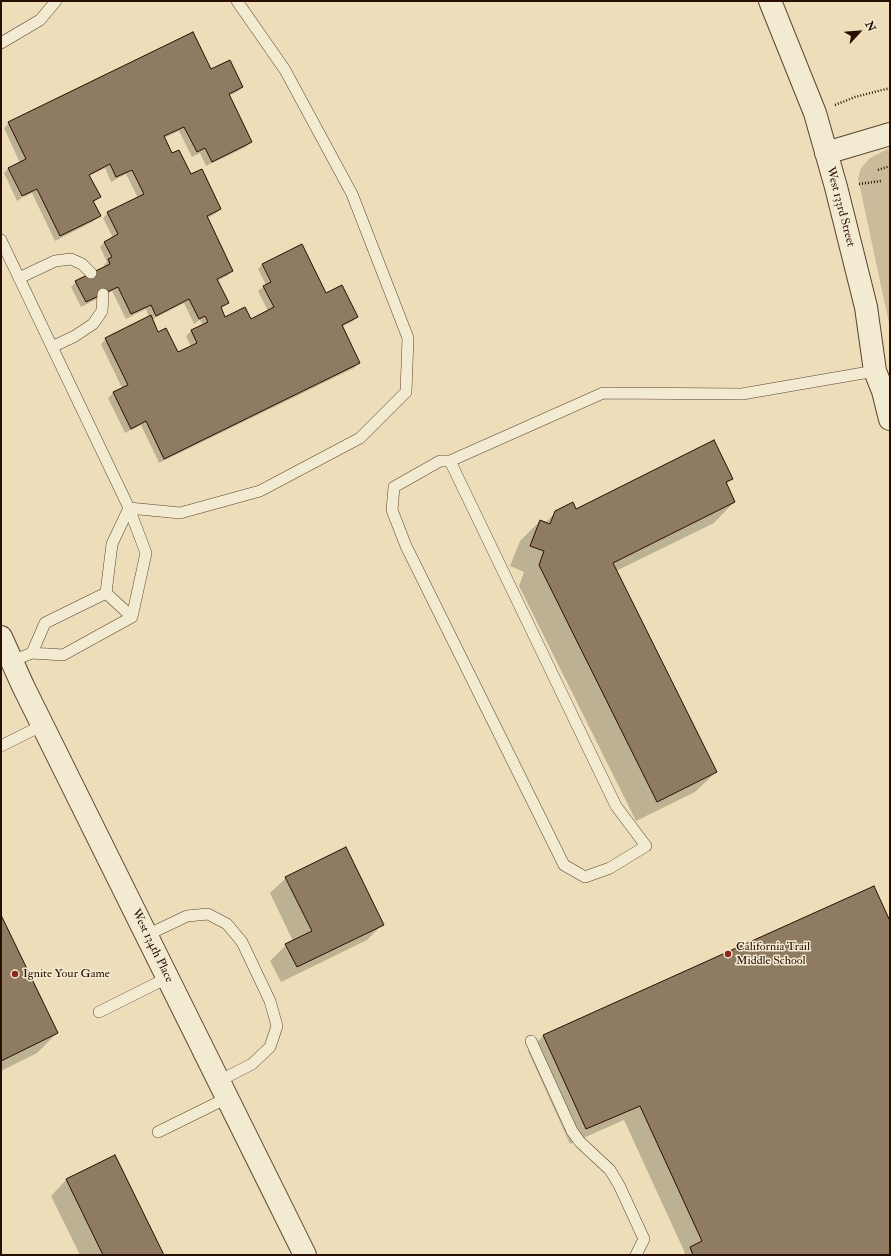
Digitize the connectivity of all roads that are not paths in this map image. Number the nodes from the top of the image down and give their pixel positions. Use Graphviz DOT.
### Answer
graph roads {
  1 [pos="56,1"];
  2 [pos="237,1"];
  3 [pos="770,1"];
  4 [pos="1,43"];
  5 [pos="890,134"];
  6 [pos="826,153"];
  7 [pos="1,240"];
  8 [pos="91,273"];
  9 [pos="19,278"];
  10 [pos="103,294"];
  11 [pos="52,347"];
  12 [pos="875,371"];
  13 [pos="890,419"];
  14 [pos="450,461"];
  15 [pos="129,508"];
  16 [pos="106,593"];
  17 [pos="132,617"];
  18 [pos="1,637"];
  19 [pos="32,653"];
  20 [pos="12,662"];
  21 [pos="43,725"];
  22 [pos="1,746"];
  23 [pos="147,935"];
  24 [pos="168,978"];
  25 [pos="99,1012"];
  26 [pos="531,1041"];
  27 [pos="223,1089"];
  28 [pos="158,1132"];
  29 [pos="305,1255"];
  30 [pos="636,1255"];
  1 -- 4 [label="lane"];
  2 -- 15 [label="lane"];
  3 -- 6 [label="street, West 133rd Street"];
  5 -- 6 [label="street"];
  6 -- 12 [label="street, West 133rd Street"];
  7 -- 9 [label="lane"];
  8 -- 9 [label="lane"];
  9 -- 11 [label="lane"];
  10 -- 11 [label="lane"];
  11 -- 15 [label="lane"];
  12 -- 13 [label="street, West 133rd Street"];
  12 -- 14 [label="lane"];
  14 -- 14 [label="lane"];
  15 -- 16 [label="lane"];
  15 -- 17 [label="lane"];
  16 -- 17 [label="lane"];
  16 -- 19 [label="lane"];
  17 -- 19 [label="lane"];
  18 -- 20 [label="street, West 134th Place"];
  19 -- 20 [label="lane"];
  20 -- 21 [label="street, West 134th Place"];
  21 -- 22 [label="lane"];
  21 -- 23 [label="street, West 134th Place"];
  23 -- 24 [label="street, West 134th Place"];
  23 -- 27 [label="lane"];
  24 -- 25 [label="lane"];
  24 -- 27 [label="street, West 134th Place"];
  26 -- 30 [label="lane"];
  27 -- 28 [label="lane"];
  27 -- 29 [label="street, West 134th Place"];
}
